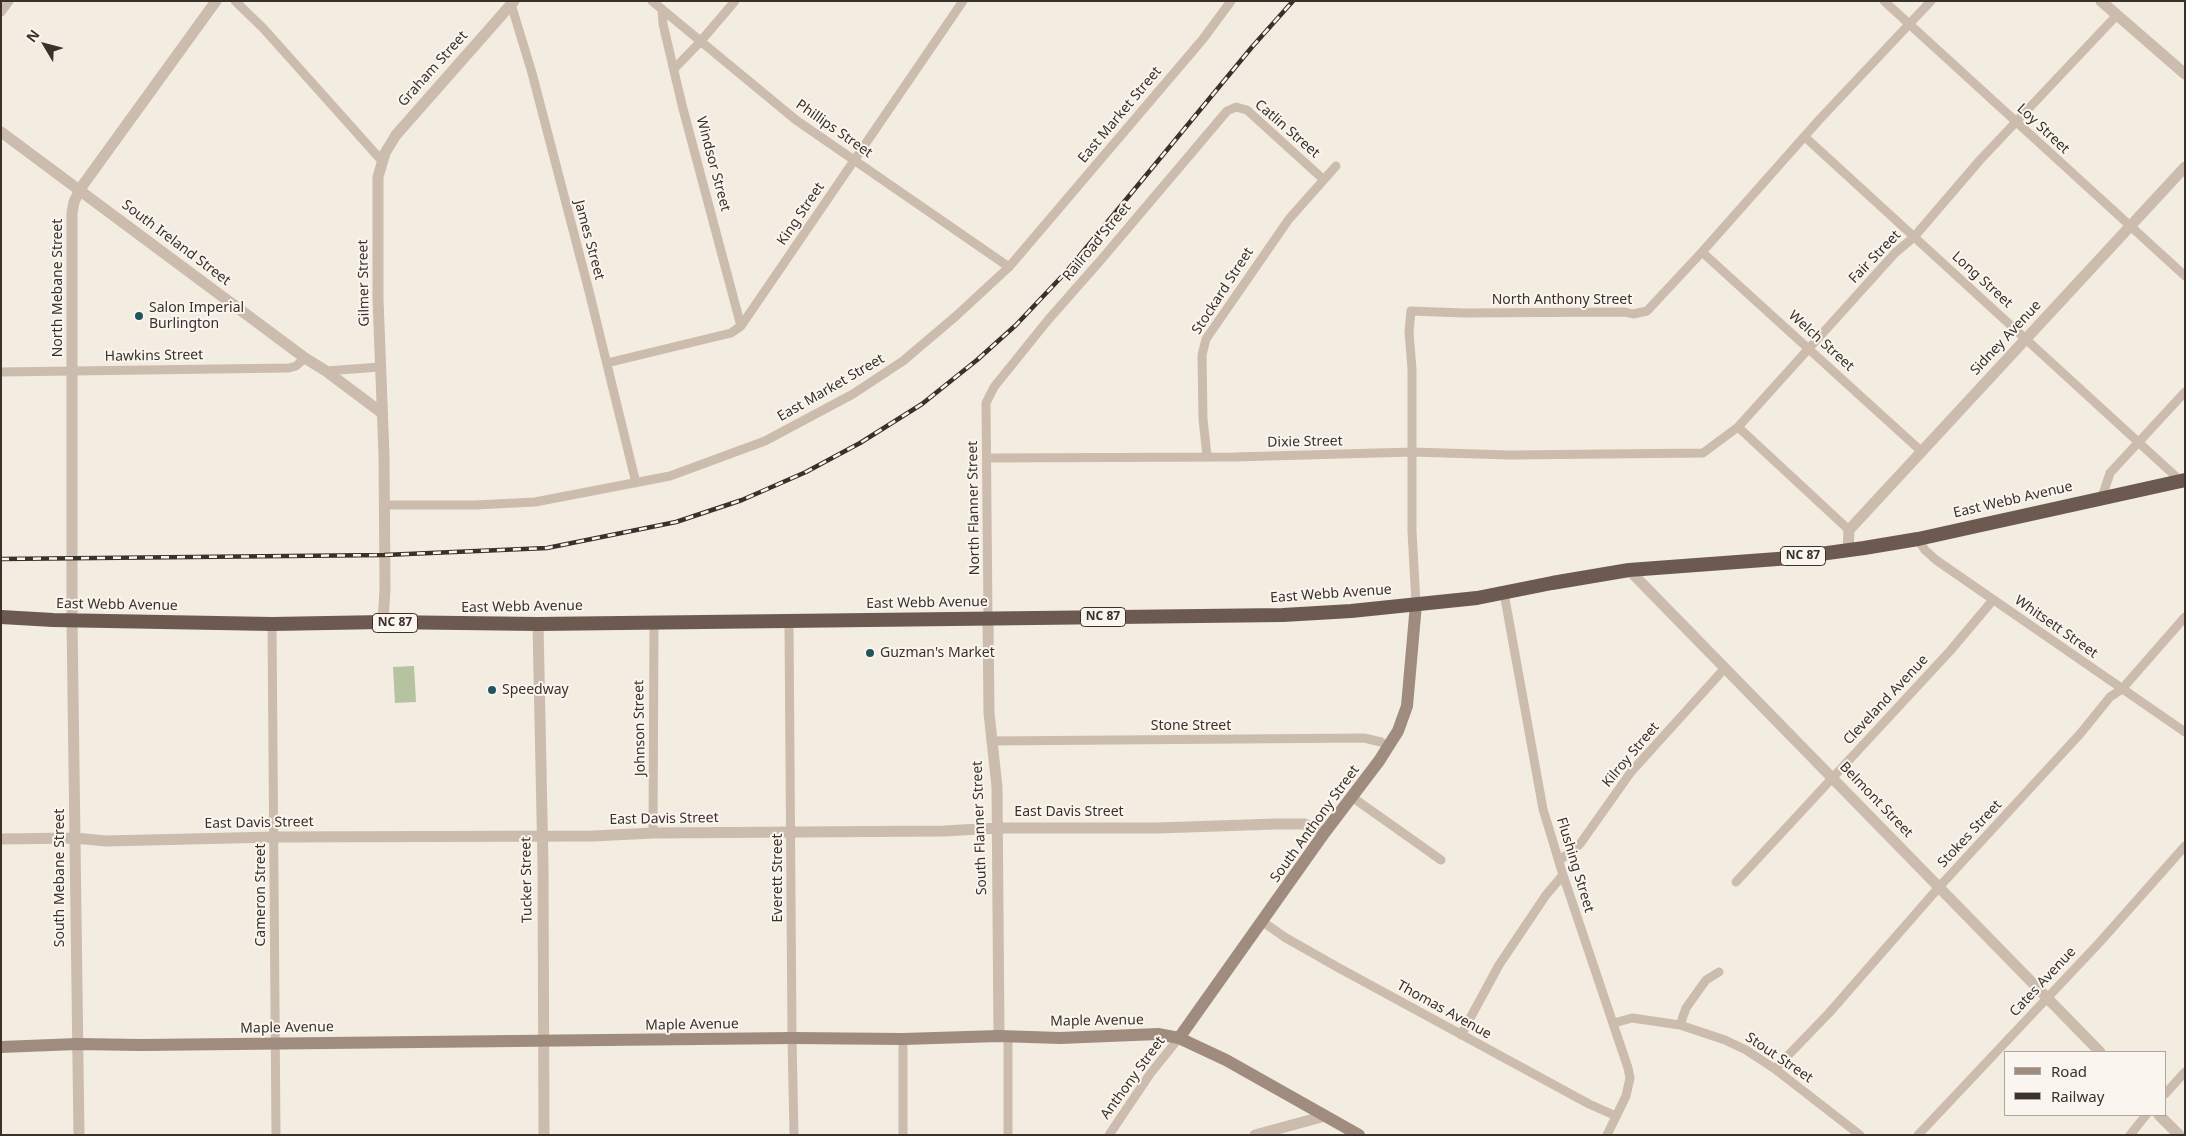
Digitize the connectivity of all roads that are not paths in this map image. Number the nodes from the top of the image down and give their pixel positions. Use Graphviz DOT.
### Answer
graph roads {
  1 [pos="9,1"];
  2 [pos="216,1"];
  3 [pos="235,1"];
  4 [pos="652,1"];
  5 [pos="736,1"];
  6 [pos="963,1"];
  7 [pos="1231,1"];
  8 [pos="1884,1"];
  9 [pos="1931,1"];
  10 [pos="2101,1"];
  11 [pos="512,3"];
  12 [pos="662,9"];
  13 [pos="1,12"];
  14 [pos="2117,15"];
  15 [pos="1909,24"];
  16 [pos="700,42"];
  17 [pos="674,69"];
  18 [pos="2185,74"];
  19 [pos="1231,108"];
  20 [pos="2016,123"];
  21 [pos="1,132"];
  22 [pos="1805,137"];
  23 [pos="854,159"];
  24 [pos="382,161"];
  25 [pos="1336,166"];
  26 [pos="2185,167"];
  27 [pos="1323,179"];
  28 [pos="80,190"];
  29 [pos="2130,226"];
  30 [pos="1914,237"];
  31 [pos="1702,252"];
  32 [pos="1009,267"];
  33 [pos="2185,276"];
  34 [pos="741,326"];
  35 [pos="2027,338"];
  36 [pos="1809,348"];
  37 [pos="305,358"];
  38 [pos="607,363"];
  39 [pos="380,367"];
  40 [pos="72,371"];
  41 [pos="326,371"];
  42 [pos="1,372"];
  43 [pos="2185,392"];
  44 [pos="989,397"];
  45 [pos="382,413"];
  46 [pos="1738,427"];
  47 [pos="2139,441"];
  48 [pos="1921,451"];
  49 [pos="1412,452"];
  50 [pos="1622,454"];
  51 [pos="1207,456"];
  52 [pos="988,458"];
  53 [pos="2183,482"];
  54 [pos="636,483"];
  55 [pos="2102,497"];
  56 [pos="384,505"];
  57 [pos="1849,530"];
  58 [pos="1918,539"];
  59 [pos="1848,550"];
  60 [pos="1629,570"];
  61 [pos="1504,593"];
  62 [pos="1993,600"];
  63 [pos="1416,604"];
  64 [pos="1,617"];
  65 [pos="2185,617"];
  66 [pos="988,619"];
  67 [pos="72,620"];
  68 [pos="383,622"];
  69 [pos="789,622"];
  70 [pos="654,623"];
  71 [pos="272,624"];
  72 [pos="538,624"];
  73 [pos="1725,668"];
  74 [pos="2122,688"];
  75 [pos="2185,732"];
  76 [pos="991,741"];
  77 [pos="1388,747"];
  78 [pos="1833,777"];
  79 [pos="1352,797"];
  80 [pos="998,828"];
  81 [pos="792,831"];
  82 [pos="1325,832"];
  83 [pos="654,833"];
  84 [pos="542,835"];
  85 [pos="274,837"];
  86 [pos="74,838"];
  87 [pos="1,839"];
  88 [pos="2185,846"];
  89 [pos="1441,860"];
  90 [pos="1560,860"];
  91 [pos="1563,875"];
  92 [pos="1736,882"];
  93 [pos="1940,886"];
  94 [pos="1263,922"];
  95 [pos="1719,972"];
  96 [pos="2046,998"];
  97 [pos="1614,1023"];
  98 [pos="1680,1025"];
  99 [pos="1461,1034"];
  100 [pos="1004,1036"];
  101 [pos="792,1038"];
  102 [pos="1179,1038"];
  103 [pos="903,1039"];
  104 [pos="544,1042"];
  105 [pos="77,1044"];
  106 [pos="274,1044"];
  107 [pos="1,1047"];
  108 [pos="2099,1051"];
  109 [pos="1775,1069"];
  110 [pos="2185,1072"];
  111 [pos="2166,1093"];
  112 [pos="1325,1116"];
  113 [pos="1616,1116"];
  114 [pos="2145,1116"];
  115 [pos="2160,1116"];
  116 [pos="1610,1134"];
  117 [pos="78,1135"];
  118 [pos="276,1135"];
  119 [pos="544,1135"];
  120 [pos="794,1135"];
  121 [pos="903,1135"];
  122 [pos="1008,1135"];
  123 [pos="1109,1135"];
  124 [pos="1255,1135"];
  125 [pos="1359,1135"];
  126 [pos="1860,1135"];
  127 [pos="1918,1135"];
  128 [pos="2130,1135"];
  129 [pos="2179,1135"];
  1 -- 13 [label="street"];
  2 -- 28 [label="street, North Mebane Street"];
  3 -- 24 [label="street"];
  4 -- 12 [label="street, Phillips Street"];
  5 -- 16 [label="street"];
  6 -- 23 [label="street, King Street"];
  7 -- 32 [label="street, East Market Street"];
  8 -- 15 [label="street, Loy Street"];
  9 -- 15 [label="street"];
  10 -- 14 [label="street"];
  11 -- 24 [label="street, Graham Street"];
  11 -- 38 [label="street, James Street"];
  12 -- 16 [label="street, Phillips Street"];
  12 -- 17 [label="street, Windsor Street"];
  14 -- 18 [label="street"];
  14 -- 20 [label="street, Fair Street"];
  15 -- 20 [label="street, Loy Street"];
  15 -- 22 [label="street, North Anthony Street"];
  16 -- 17 [label="street"];
  16 -- 23 [label="street, Phillips Street"];
  17 -- 34 [label="street, Windsor Street"];
  19 -- 27 [label="street, Catlin Street"];
  19 -- 44 [label="street, Railroad Street"];
  20 -- 29 [label="street, Loy Street"];
  20 -- 30 [label="street, Fair Street"];
  21 -- 28 [label="street, South Ireland Street"];
  22 -- 30 [label="street, Long Street"];
  22 -- 31 [label="street, North Anthony Street"];
  23 -- 32 [label="street, Phillips Street"];
  23 -- 34 [label="street, King Street"];
  24 -- 39 [label="street, Gilmer Street"];
  25 -- 27 [label="street, Stockard Street"];
  26 -- 29 [label="street, Sidney Avenue"];
  27 -- 51 [label="street, Stockard Street"];
  28 -- 37 [label="street, South Ireland Street"];
  28 -- 40 [label="street, North Mebane Street"];
  29 -- 33 [label="street, Loy Street"];
  29 -- 35 [label="street, Sidney Avenue"];
  30 -- 35 [label="street, Long Street"];
  30 -- 36 [label="street, Fair Street"];
  31 -- 36 [label="street, Welch Street"];
  31 -- 49 [label="street, North Anthony Street"];
  32 -- 54 [label="street, East Market Street"];
  34 -- 38 [label="street"];
  35 -- 47 [label="street, Long Street"];
  35 -- 48 [label="street, Sidney Avenue"];
  36 -- 46 [label="street, Fair Street"];
  36 -- 48 [label="street, Welch Street"];
  37 -- 40 [label="street, Hawkins Street"];
  37 -- 41 [label="street, South Ireland Street"];
  38 -- 54 [label="street, James Street"];
  39 -- 41 [label="street"];
  39 -- 45 [label="street, Gilmer Street"];
  40 -- 42 [label="street, Hawkins Street"];
  40 -- 67 [label="street, North Mebane Street"];
  41 -- 45 [label="street, South Ireland Street"];
  43 -- 47 [label="street"];
  44 -- 52 [label="street, North Flanner Street"];
  45 -- 56 [label="street, Gilmer Street"];
  46 -- 50 [label="street, Fair Street"];
  46 -- 57 [label="street"];
  47 -- 53 [label="street, Long Street"];
  47 -- 55 [label="street"];
  48 -- 57 [label="street, Sidney Avenue"];
  49 -- 50 [label="street, Dixie Street"];
  49 -- 51 [label="street, Dixie Street"];
  49 -- 63 [label="street, North Anthony Street"];
  51 -- 52 [label="street, Dixie Street"];
  52 -- 66 [label="street, North Flanner Street"];
  53 -- 55 [label="highway, East Webb Avenue / NC 87"];
  54 -- 56 [label="street, East Market Street"];
  55 -- 58 [label="highway, East Webb Avenue / NC 87"];
  56 -- 68 [label="street, Gilmer Street"];
  57 -- 59 [label="street"];
  58 -- 59 [label="highway, East Webb Avenue / NC 87"];
  58 -- 62 [label="street, Whitsett Street"];
  59 -- 60 [label="highway, East Webb Avenue / NC 87"];
  60 -- 61 [label="highway, East Webb Avenue / NC 87"];
  60 -- 73 [label="street, Belmont Street"];
  61 -- 63 [label="highway, East Webb Avenue / NC 87"];
  61 -- 90 [label="street, Flushing Street"];
  62 -- 74 [label="street, Whitsett Street"];
  62 -- 78 [label="street, Cleveland Avenue"];
  63 -- 66 [label="highway, East Webb Avenue / NC 87"];
  63 -- 77 [label="main road, South Anthony Street"];
  64 -- 67 [label="highway, East Webb Avenue / NC 87"];
  65 -- 74 [label="street, Stokes Street"];
  66 -- 69 [label="highway, East Webb Avenue / NC 87"];
  66 -- 76 [label="street, South Flanner Street"];
  67 -- 71 [label="highway, East Webb Avenue / NC 87"];
  67 -- 86 [label="street, South Mebane Street"];
  68 -- 71 [label="highway, East Webb Avenue / NC 87"];
  68 -- 72 [label="highway, East Webb Avenue / NC 87"];
  69 -- 70 [label="highway, East Webb Avenue / NC 87"];
  69 -- 81 [label="street, Everett Street"];
  70 -- 72 [label="highway, East Webb Avenue / NC 87"];
  70 -- 83 [label="street, Johnson Street"];
  71 -- 85 [label="street, Cameron Street"];
  72 -- 84 [label="street, Tucker Street"];
  73 -- 78 [label="street, Belmont Street"];
  73 -- 90 [label="street, Kilroy Street"];
  74 -- 75 [label="street, Whitsett Street"];
  74 -- 93 [label="street, Stokes Street"];
  76 -- 77 [label="street, Stone Street"];
  76 -- 80 [label="street, South Flanner Street"];
  77 -- 79 [label="main road, South Anthony Street"];
  78 -- 92 [label="street, Cleveland Avenue"];
  78 -- 93 [label="street, Belmont Street"];
  79 -- 82 [label="main road, South Anthony Street"];
  79 -- 89 [label="street"];
  80 -- 81 [label="street, East Davis Street"];
  80 -- 82 [label="street, East Davis Street"];
  80 -- 100 [label="street, South Flanner Street"];
  81 -- 83 [label="street, East Davis Street"];
  81 -- 101 [label="street, Everett Street"];
  82 -- 94 [label="main road, South Anthony Street"];
  83 -- 84 [label="street, East Davis Street"];
  84 -- 85 [label="street, East Davis Street"];
  84 -- 104 [label="street, Tucker Street"];
  85 -- 86 [label="street, East Davis Street"];
  85 -- 106 [label="street, Cameron Street"];
  86 -- 87 [label="street, East Davis Street"];
  86 -- 105 [label="street, South Mebane Street"];
  88 -- 96 [label="street, Cates Avenue"];
  90 -- 91 [label="street, Flushing Street"];
  91 -- 97 [label="street, Flushing Street"];
  91 -- 99 [label="street"];
  93 -- 96 [label="street, Belmont Street"];
  93 -- 109 [label="street, Stokes Street"];
  94 -- 99 [label="street, Thomas Avenue"];
  94 -- 102 [label="main road, South Anthony Street"];
  95 -- 98 [label="street"];
  96 -- 108 [label="street, Belmont Street"];
  96 -- 127 [label="street, Cates Avenue"];
  97 -- 98 [label="street, Stout Street"];
  97 -- 113 [label="street, Flushing Street"];
  98 -- 109 [label="street, Stout Street"];
  99 -- 113 [label="street, Thomas Avenue"];
  100 -- 102 [label="main road, Maple Avenue"];
  100 -- 103 [label="main road, Maple Avenue"];
  100 -- 122 [label="street, South Flanner Street"];
  101 -- 103 [label="main road, Maple Avenue"];
  101 -- 104 [label="main road, Maple Avenue"];
  101 -- 120 [label="street, Everett Street"];
  102 -- 112 [label="main road, Maple Avenue"];
  102 -- 123 [label="street, Anthony Street"];
  103 -- 121 [label="street"];
  104 -- 106 [label="main road, Maple Avenue"];
  104 -- 119 [label="street, Tucker Street"];
  105 -- 106 [label="main road, Maple Avenue"];
  105 -- 107 [label="main road, Maple Avenue"];
  105 -- 117 [label="street, South Mebane Street"];
  106 -- 118 [label="street, Cameron Street"];
  109 -- 126 [label="street, Stout Street"];
  110 -- 111 [label="street"];
  112 -- 124 [label="street"];
  112 -- 125 [label="main road, Maple Avenue"];
  113 -- 116 [label="street, Flushing Street"];
  114 -- 128 [label="street"];
  115 -- 129 [label="street"];
}
